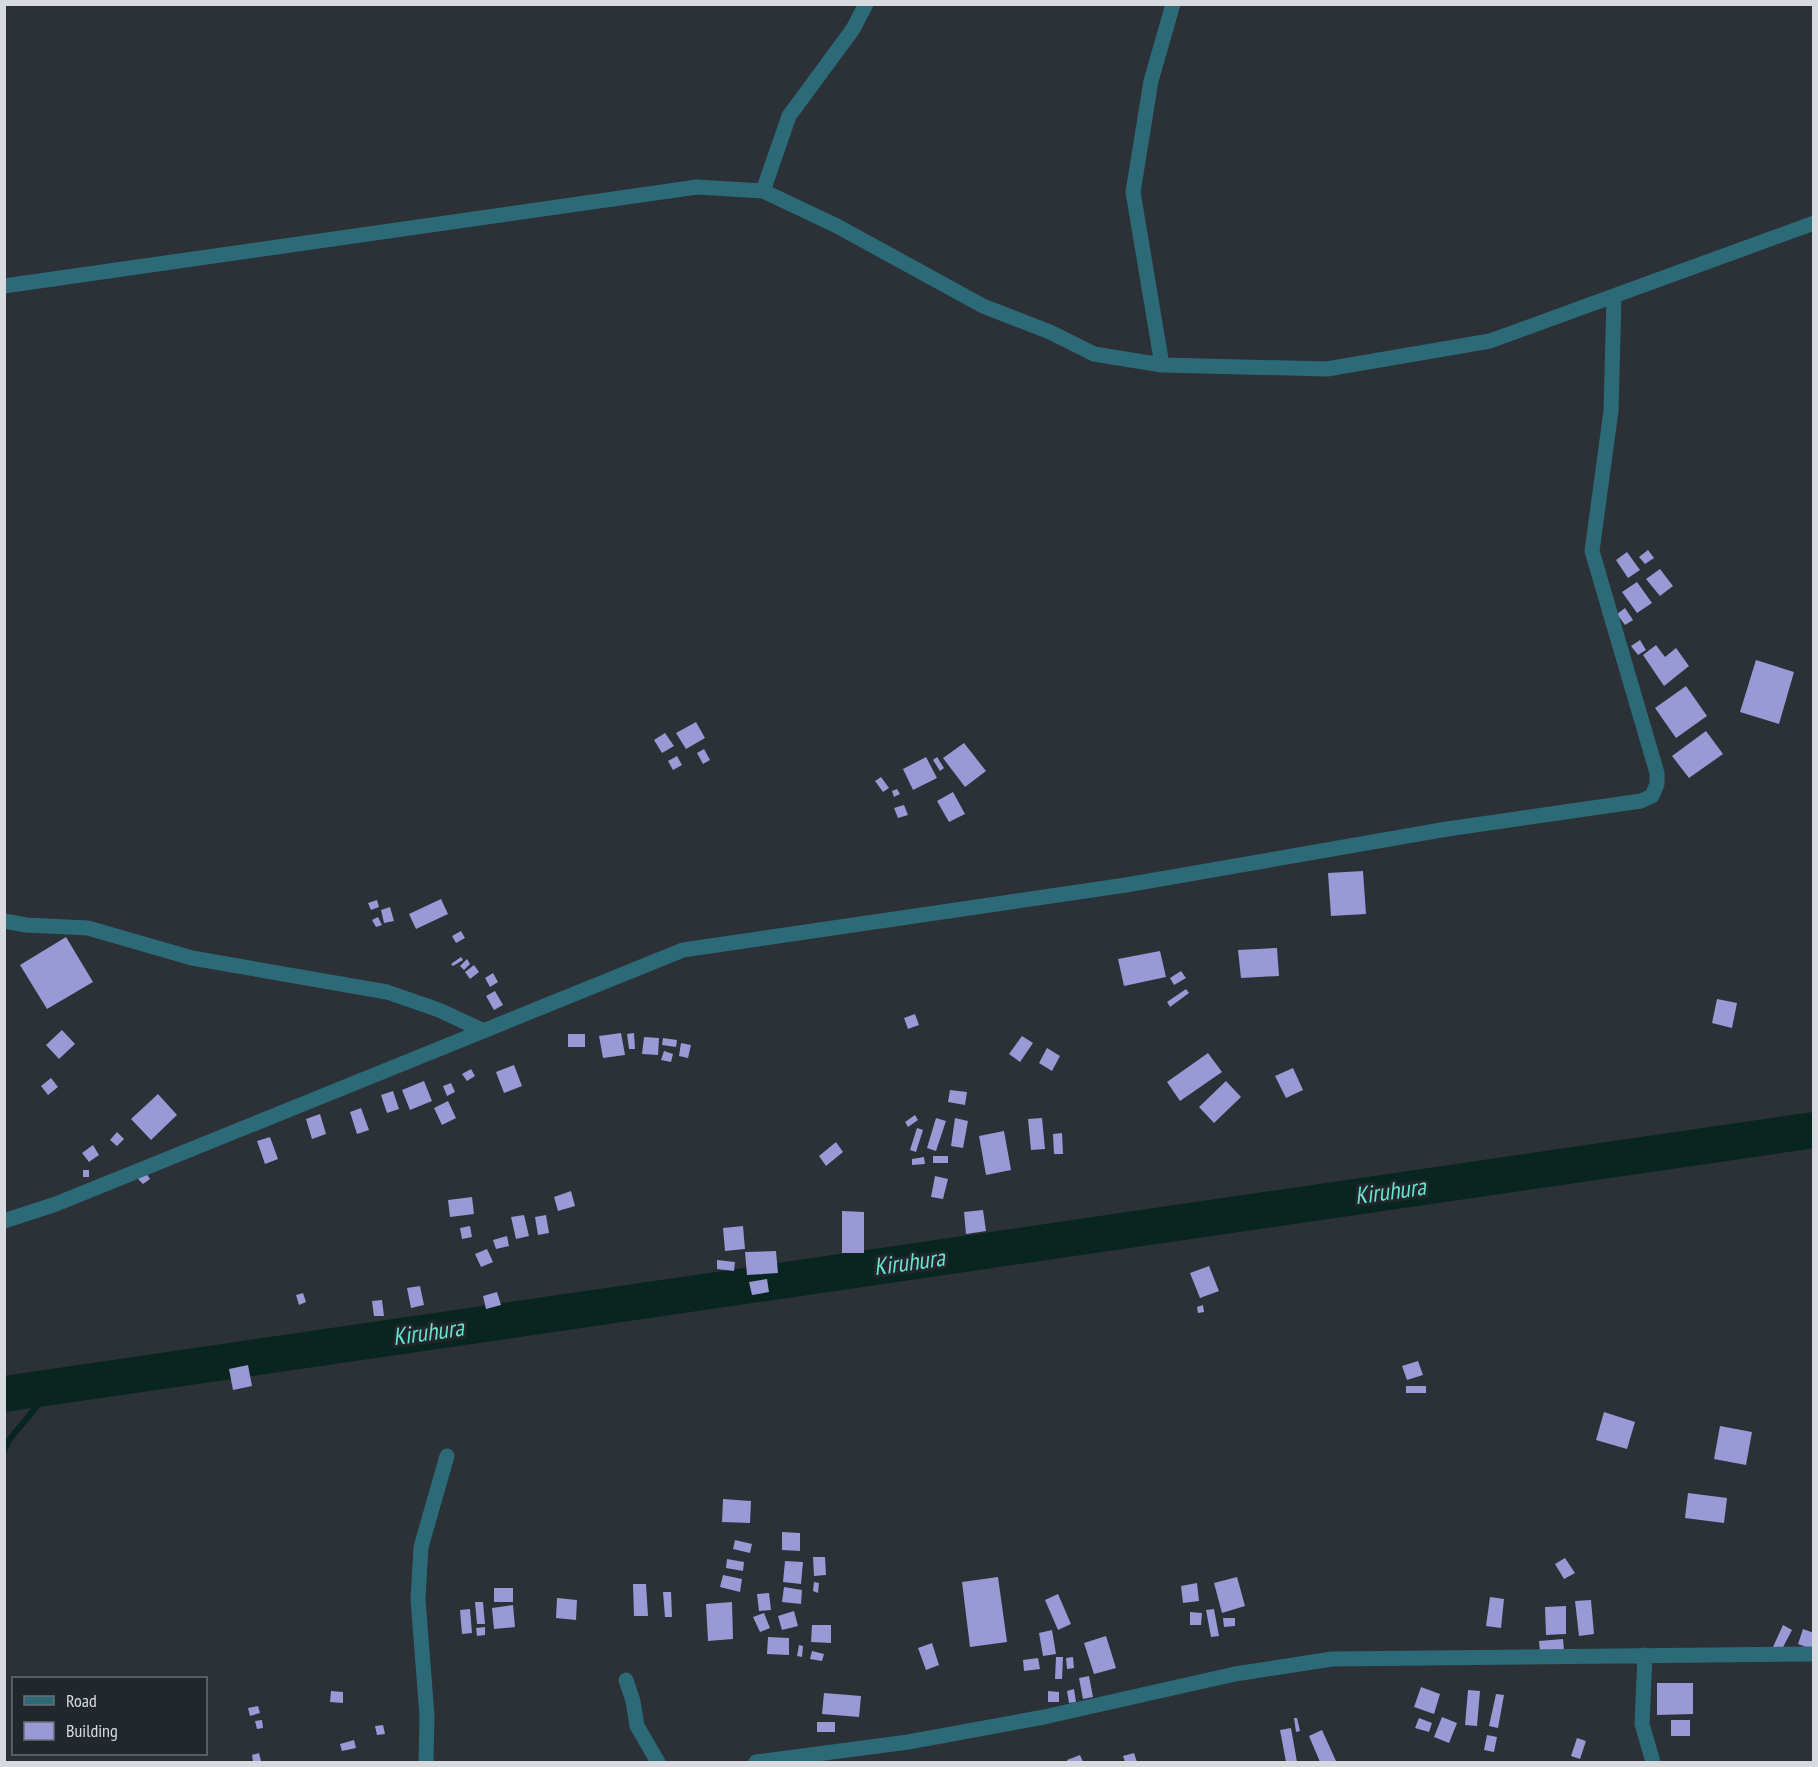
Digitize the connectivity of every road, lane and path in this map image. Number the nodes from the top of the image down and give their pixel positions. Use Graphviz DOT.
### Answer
graph roads {
  1 [pos="1173,4"];
  2 [pos="864,5"];
  3 [pos="763,191"];
  4 [pos="1814,223"];
  5 [pos="4,286"];
  6 [pos="1614,297"];
  7 [pos="1162,365"];
  8 [pos="4,921"];
  9 [pos="484,1031"];
  10 [pos="4,1221"];
  11 [pos="447,1456"];
  12 [pos="1814,1654"];
  13 [pos="1645,1655"];
  14 [pos="626,1680"];
  15 [pos="426,1762"];
  16 [pos="658,1762"];
  17 [pos="756,1762"];
  18 [pos="1653,1762"];
  1 -- 7 [label="street"];
  2 -- 3 [label="street"];
  3 -- 5 [label="street"];
  3 -- 7 [label="street"];
  4 -- 6 [label="street"];
  6 -- 7 [label="street"];
  6 -- 9 [label="street"];
  8 -- 9 [label="street"];
  9 -- 10 [label="street"];
  11 -- 15 [label="street"];
  12 -- 13 [label="street"];
  13 -- 17 [label="street"];
  13 -- 18 [label="street"];
  14 -- 16 [label="street"];
}
